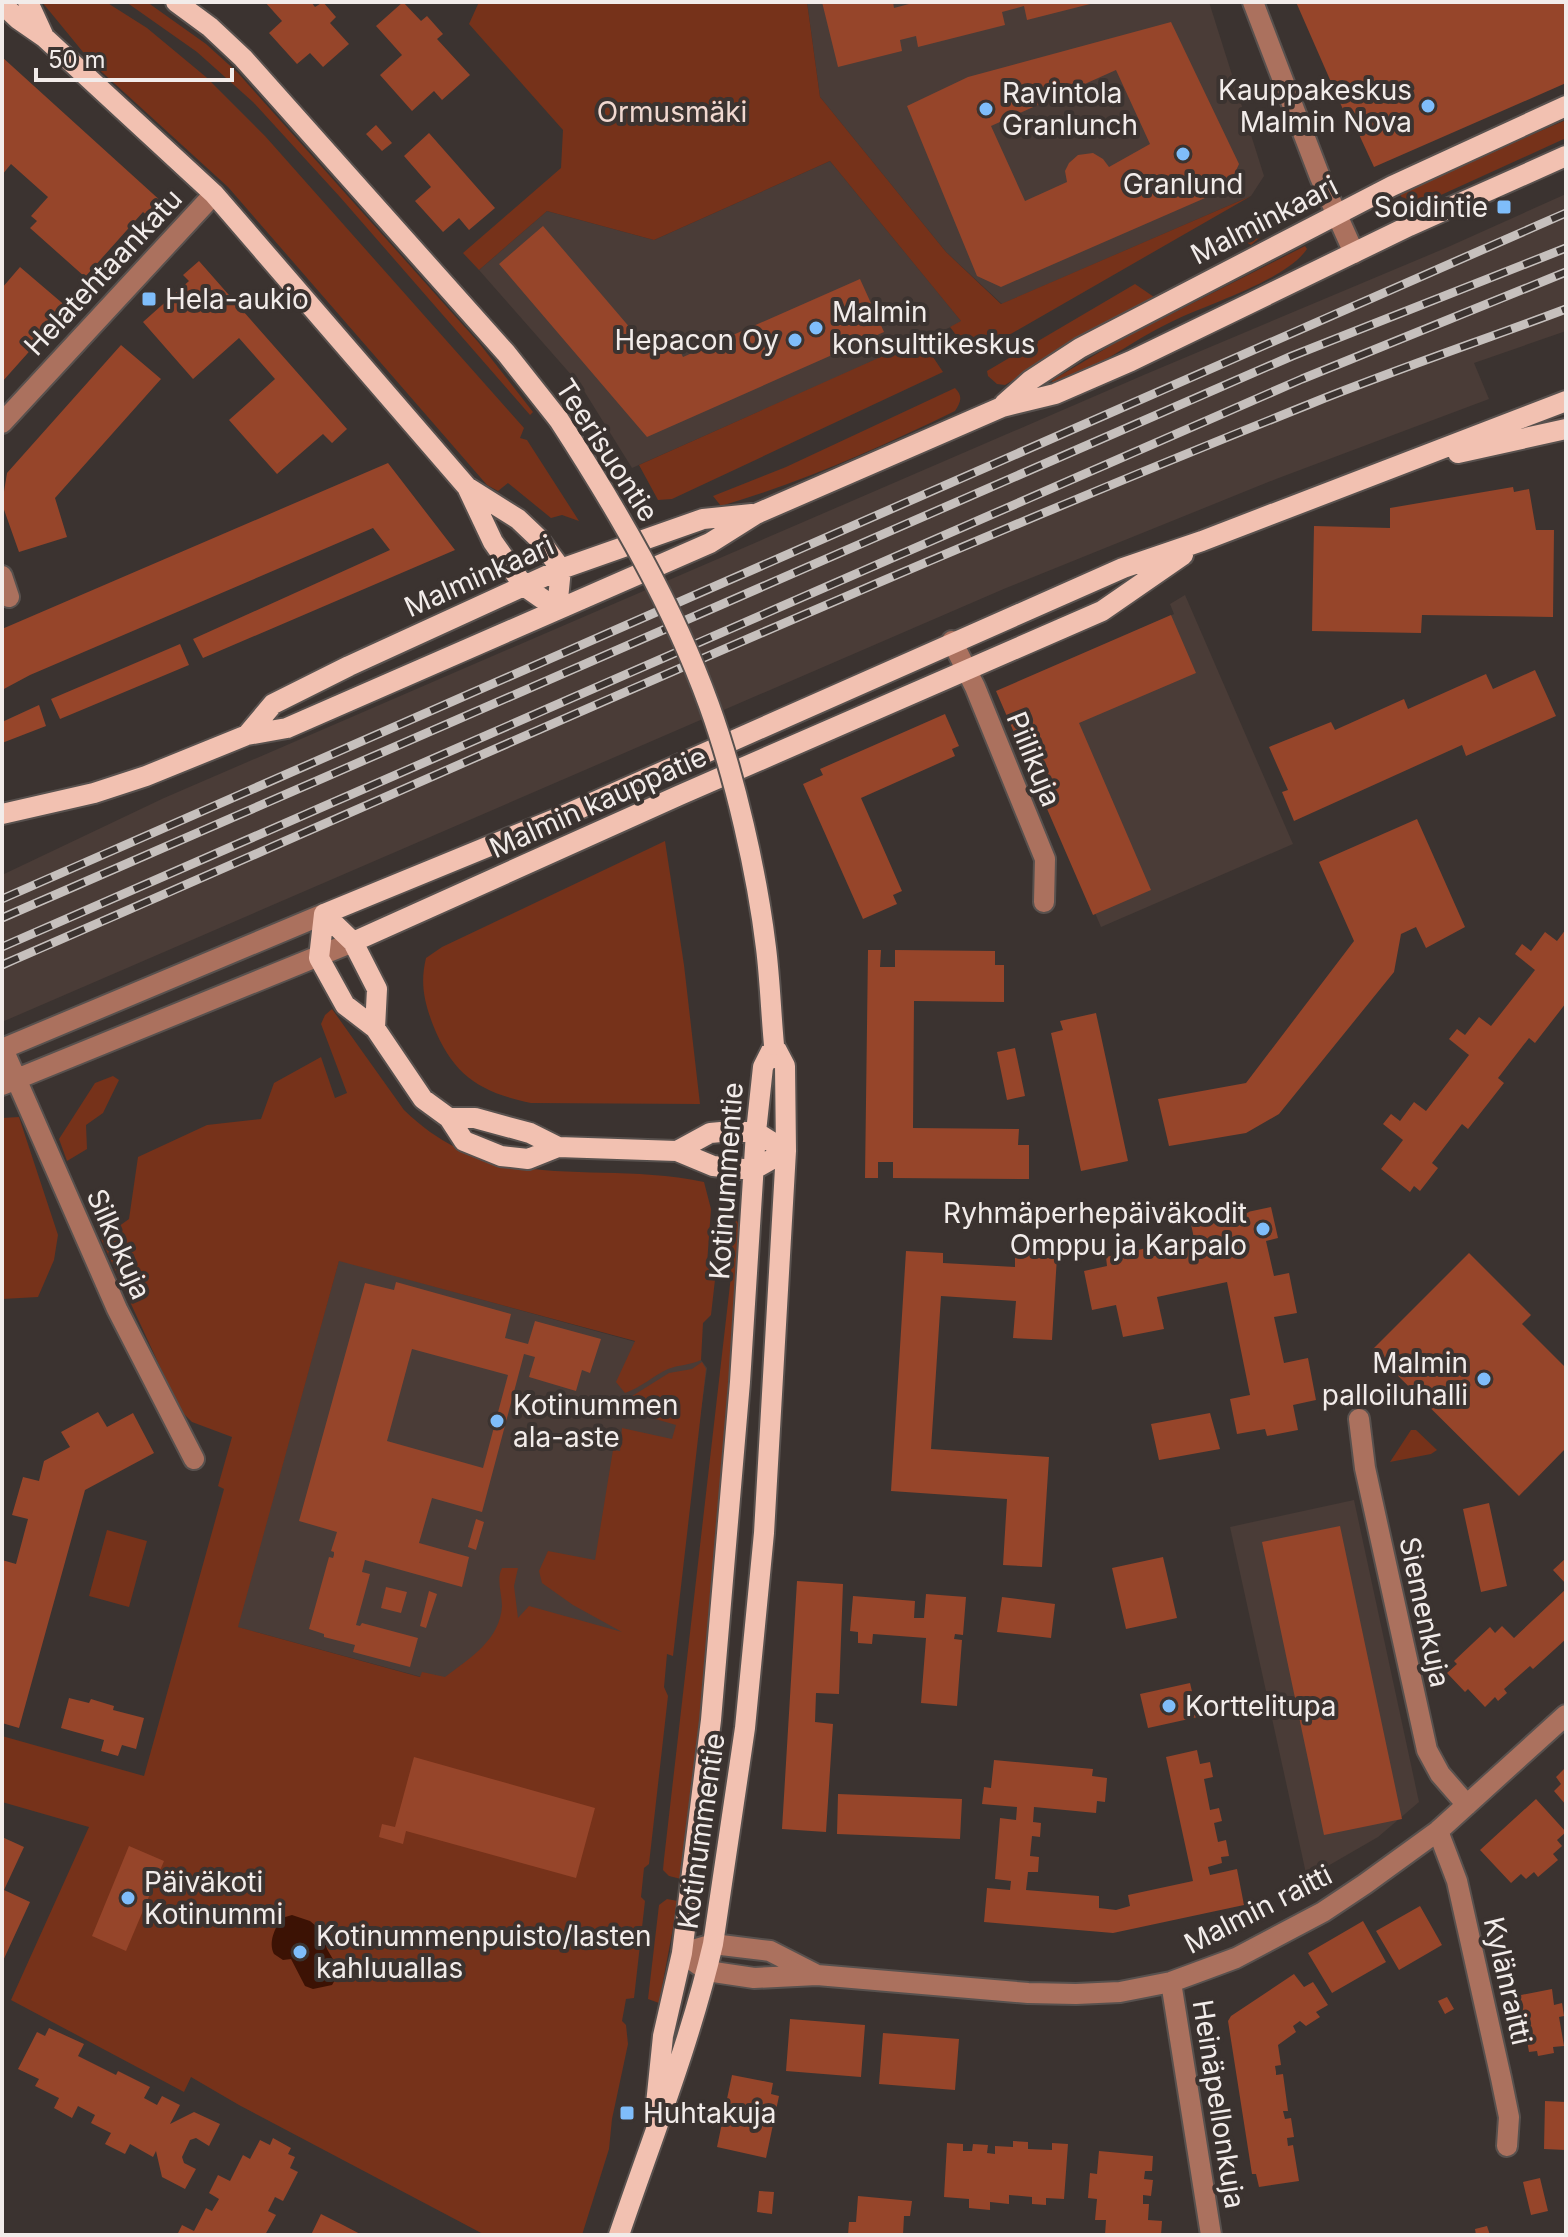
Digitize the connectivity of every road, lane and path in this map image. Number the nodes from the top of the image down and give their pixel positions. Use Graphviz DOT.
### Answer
graph roads {
  1 [pos="28,2"];
  2 [pos="176,2"];
  3 [pos="1253,2"];
  4 [pos="2,4"];
  5 [pos="44,37"];
  6 [pos="1566,106"];
  7 [pos="1566,156"];
  8 [pos="214,194"];
  9 [pos="1338,214"];
  10 [pos="1354,253"];
  11 [pos="1566,401"];
  12 [pos="1002,407"];
  13 [pos="2,423"];
  14 [pos="1566,429"];
  15 [pos="1399,464"];
  16 [pos="467,487"];
  17 [pos="756,514"];
  18 [pos="1202,541"];
  19 [pos="561,569"];
  20 [pos="2,576"];
  21 [pos="524,586"];
  22 [pos="9,597"];
  23 [pos="557,609"];
  24 [pos="952,641"];
  25 [pos="966,670"];
  26 [pos="247,735"];
  27 [pos="2,814"];
  28 [pos="1044,902"];
  29 [pos="324,914"];
  30 [pos="353,942"];
  31 [pos="319,958"];
  32 [pos="375,1028"];
  33 [pos="774,1045"];
  34 [pos="3,1049"];
  35 [pos="8,1082"];
  36 [pos="449,1118"];
  37 [pos="756,1132"];
  38 [pos="558,1147"];
  39 [pos="677,1151"];
  40 [pos="786,1151"];
  41 [pos="753,1170"];
  42 [pos="1359,1419"];
  43 [pos="194,1459"];
  44 [pos="1566,1715"];
  45 [pos="1467,1805"];
  46 [pos="1438,1831"];
  47 [pos="713,1944"];
  48 [pos="682,1953"];
  49 [pos="707,1971"];
  50 [pos="817,1975"];
  51 [pos="1171,1982"];
  52 [pos="653,2137"];
  53 [pos="1507,2146"];
  54 [pos="619,2235"];
  55 [pos="1211,2235"];
  1 -- 5 [label="main road"];
  2 -- 33 [label="main road, Teerisuontie, bridge"];
  3 -- 9 [label="street"];
  4 -- 5 [label="main road"];
  5 -- 8 [label="main road"];
  6 -- 9 [label="main road, Malminkaari"];
  7 -- 10 [label="main road, Malminkaari"];
  8 -- 13 [label="street, Helatehtaankatu"];
  8 -- 16 [label="main road"];
  9 -- 10 [label="street"];
  9 -- 12 [label="main road, Malminkaari"];
  10 -- 12 [label="main road, Malminkaari"];
  11 -- 15 [label="main road, Malmin kauppatie"];
  12 -- 17 [label="main road, Malminkaari"];
  14 -- 15 [label="main road, Malmin kauppatie"];
  15 -- 18 [label="main road, Malmin kauppatie"];
  16 -- 19 [label="main road"];
  16 -- 21 [label="main road"];
  17 -- 19 [label="main road, Malminkaari"];
  17 -- 23 [label="main road, Malminkaari"];
  18 -- 24 [label="main road, Malmin kauppatie"];
  18 -- 25 [label="main road, Malmin kauppatie"];
  19 -- 21 [label="main road, Malminkaari"];
  19 -- 23 [label="main road"];
  20 -- 22 [label="street"];
  21 -- 23 [label="main road"];
  21 -- 26 [label="main road, Malminkaari"];
  23 -- 26 [label="main road, Malminkaari"];
  24 -- 25 [label="street, Piilikuja"];
  24 -- 29 [label="main road, Malmin kauppatie"];
  25 -- 28 [label="street, Piilikuja"];
  25 -- 30 [label="main road, Malmin kauppatie"];
  26 -- 27 [label="main road, Malminkaari"];
  29 -- 30 [label="main road"];
  29 -- 31 [label="main road"];
  29 -- 34 [label="street, Malmin kauppatie"];
  30 -- 31 [label="street, Malmin kauppatie"];
  30 -- 32 [label="main road"];
  31 -- 32 [label="main road"];
  31 -- 35 [label="street, Malmin kauppatie"];
  32 -- 36 [label="main road"];
  33 -- 37 [label="main road, Kotinummentie"];
  33 -- 40 [label="main road, Kotinummentie"];
  34 -- 35 [label="street, Silkokuja"];
  35 -- 43 [label="street, Silkokuja"];
  36 -- 38 [label="main road"];
  36 -- 38 [label="main road"];
  37 -- 39 [label="main road"];
  37 -- 40 [label="main road"];
  37 -- 41 [label="main road, Kotinummentie"];
  38 -- 39 [label="main road"];
  39 -- 41 [label="main road"];
  40 -- 41 [label="main road"];
  40 -- 47 [label="main road, Kotinummentie"];
  41 -- 48 [label="main road, Kotinummentie"];
  42 -- 45 [label="street, Siemenkuja"];
  44 -- 45 [label="street, Malmin raitti"];
  45 -- 46 [label="street, Malmin raitti"];
  46 -- 51 [label="street, Malmin raitti"];
  46 -- 53 [label="street, Kylänraitti"];
  47 -- 48 [label="street, Malmin raitti"];
  47 -- 49 [label="main road, Kotinummentie"];
  47 -- 50 [label="street, Malmin raitti"];
  48 -- 49 [label="street, Malmin raitti"];
  48 -- 52 [label="main road, Kotinummentie"];
  49 -- 50 [label="street, Malmin raitti"];
  49 -- 52 [label="main road, Kotinummentie"];
  50 -- 51 [label="street, Malmin raitti"];
  51 -- 55 [label="street, Heinäpellonkuja"];
  52 -- 54 [label="main road, Kotinummentie"];
}
